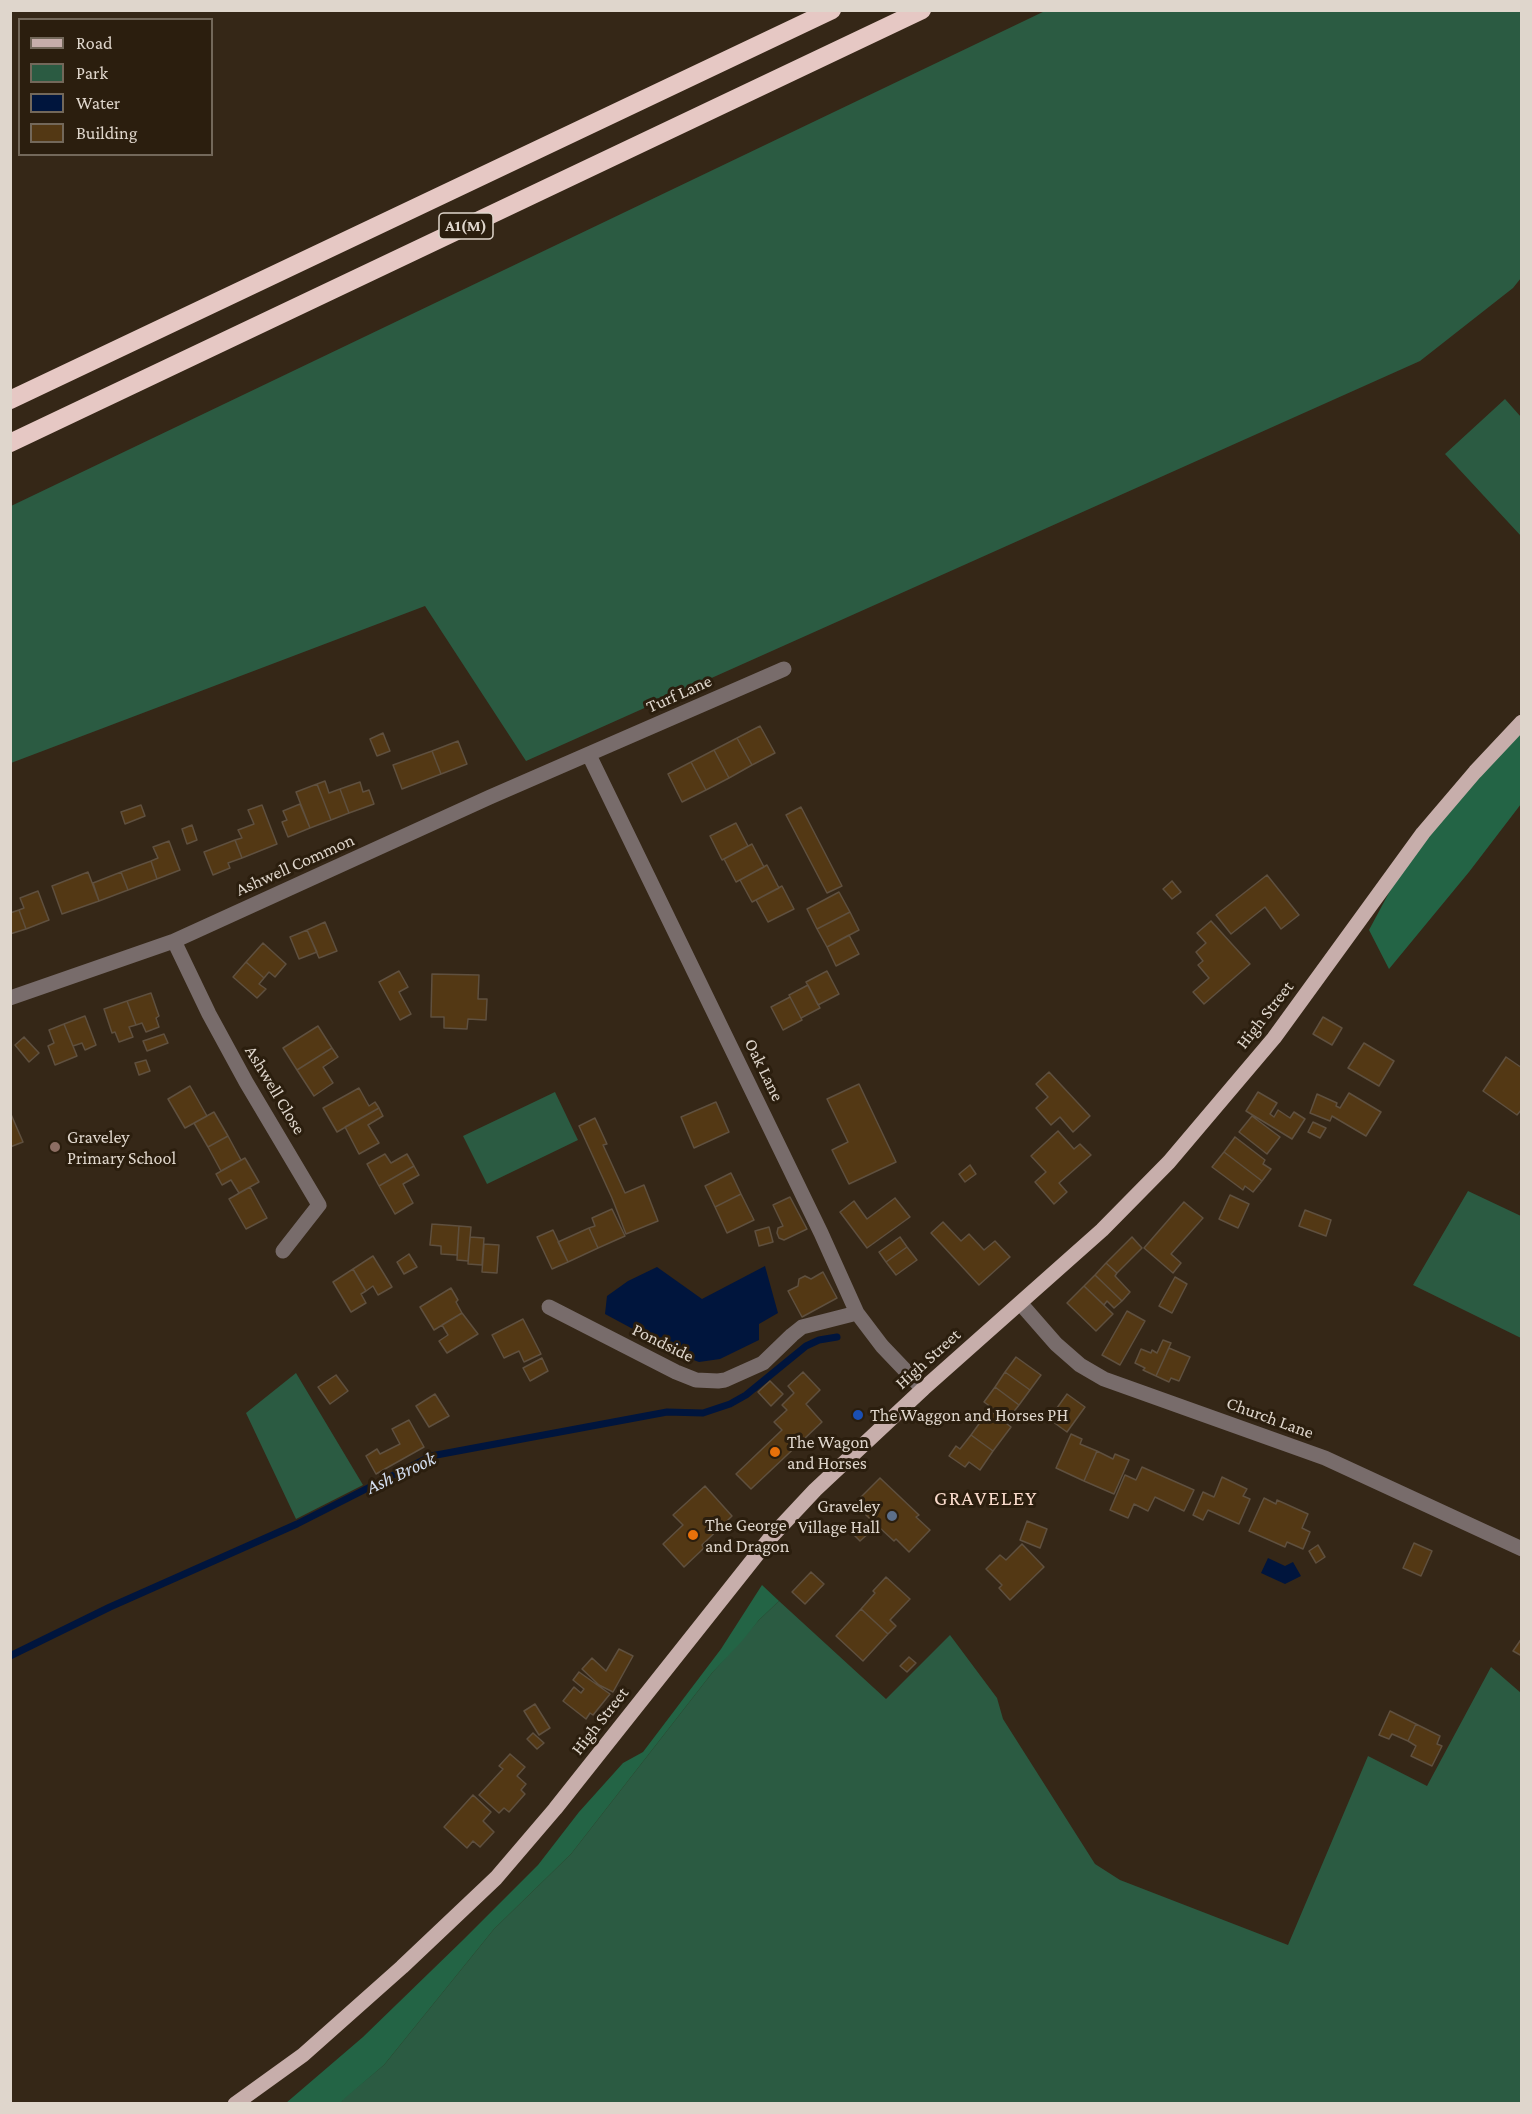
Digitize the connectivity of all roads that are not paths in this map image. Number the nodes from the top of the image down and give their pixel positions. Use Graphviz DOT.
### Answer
graph roads {
  1 [pos="832,10"];
  2 [pos="922,10"];
  3 [pos="10,400"];
  4 [pos="10,443"];
  5 [pos="784,669"];
  6 [pos="1521,722"];
  7 [pos="589,754"];
  8 [pos="174,941"];
  9 [pos="10,998"];
  10 [pos="283,1251"];
  11 [pos="1021,1304"];
  12 [pos="549,1307"];
  13 [pos="857,1313"];
  14 [pos="923,1389"];
  15 [pos="1521,1548"];
  16 [pos="235,2103"];
  1 -- 3 [label="highway, A1(M)"];
  2 -- 4 [label="highway, A1(M)"];
  5 -- 7 [label="street, Turf Lane"];
  6 -- 11 [label="main road, High Street"];
  7 -- 8 [label="street, Ashwell Common"];
  7 -- 13 [label="street, Oak Lane"];
  8 -- 9 [label="street, Ashwell Common"];
  8 -- 10 [label="street, Ashwell Close"];
  11 -- 14 [label="main road, High Street"];
  11 -- 15 [label="street, Church Lane"];
  12 -- 13 [label="street, Pondside"];
  13 -- 14 [label="street, Oak Lane"];
  14 -- 16 [label="main road, High Street"];
}
